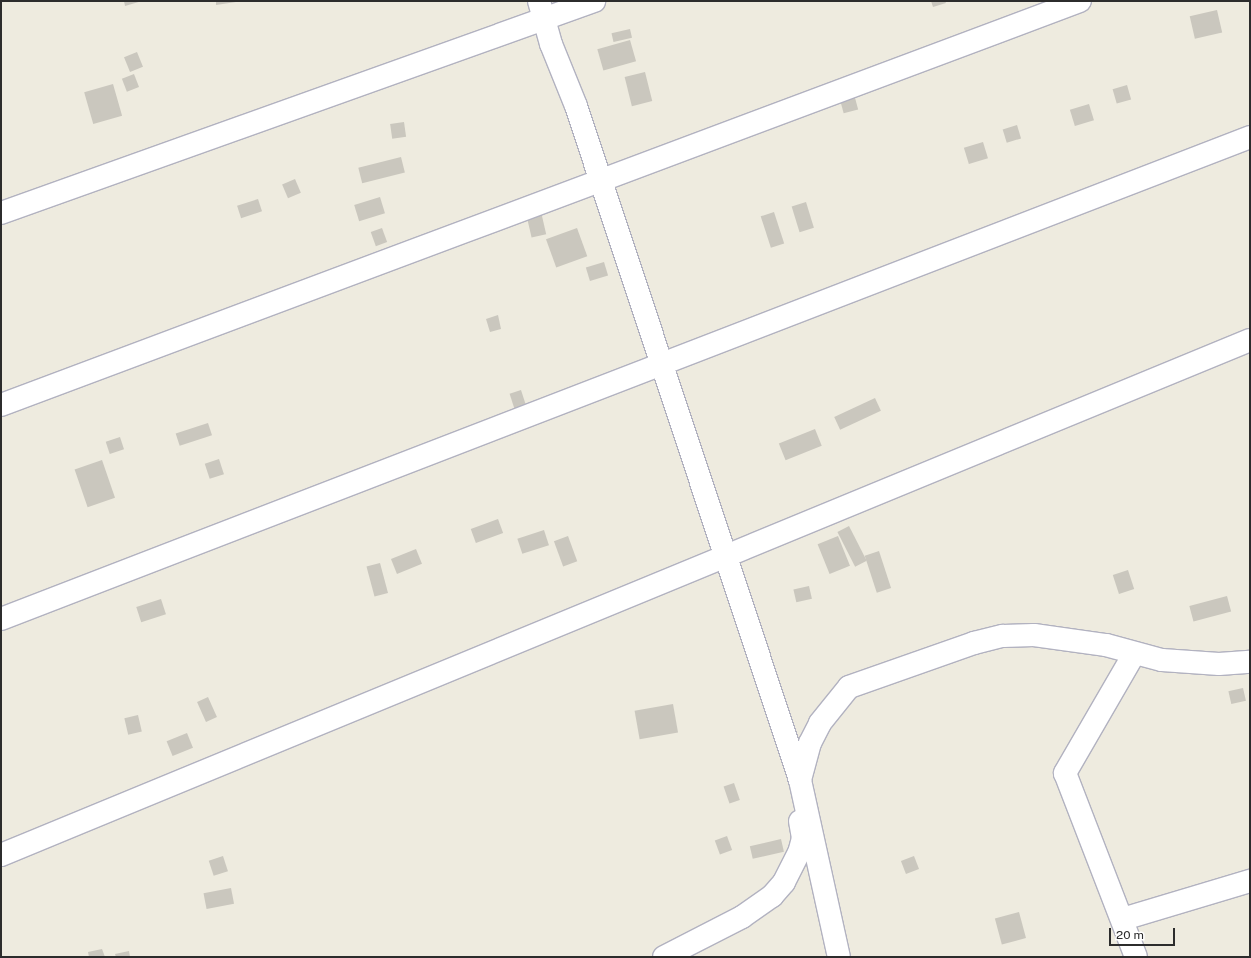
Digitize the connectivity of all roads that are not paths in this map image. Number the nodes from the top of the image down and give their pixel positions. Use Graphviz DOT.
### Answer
graph roads {
  1 [pos="594,1"];
  2 [pos="1080,1"];
  3 [pos="541,10"];
  4 [pos="1250,137"];
  5 [pos="600,181"];
  6 [pos="1,213"];
  7 [pos="1250,340"];
  8 [pos="660,365"];
  9 [pos="1,405"];
  10 [pos="725,556"];
  11 [pos="1,619"];
  12 [pos="1134,654"];
  13 [pos="1250,662"];
  14 [pos="800,780"];
  15 [pos="1,855"];
  16 [pos="1250,881"];
  17 [pos="1122,918"];
  18 [pos="664,957"];
  19 [pos="839,957"];
  20 [pos="1136,957"];
  1 -- 3 [label="street"];
  2 -- 5 [label="street"];
  3 -- 5 [label="street"];
  3 -- 6 [label="street"];
  4 -- 8 [label="street"];
  5 -- 8 [label="street"];
  5 -- 9 [label="street"];
  7 -- 10 [label="street"];
  8 -- 10 [label="street"];
  8 -- 11 [label="street"];
  10 -- 14 [label="street"];
  10 -- 15 [label="street"];
  12 -- 13 [label="street"];
  12 -- 14 [label="street"];
  12 -- 17 [label="street"];
  14 -- 18 [label="street"];
  14 -- 19 [label="street"];
  16 -- 17 [label="street"];
  17 -- 20 [label="street"];
}
